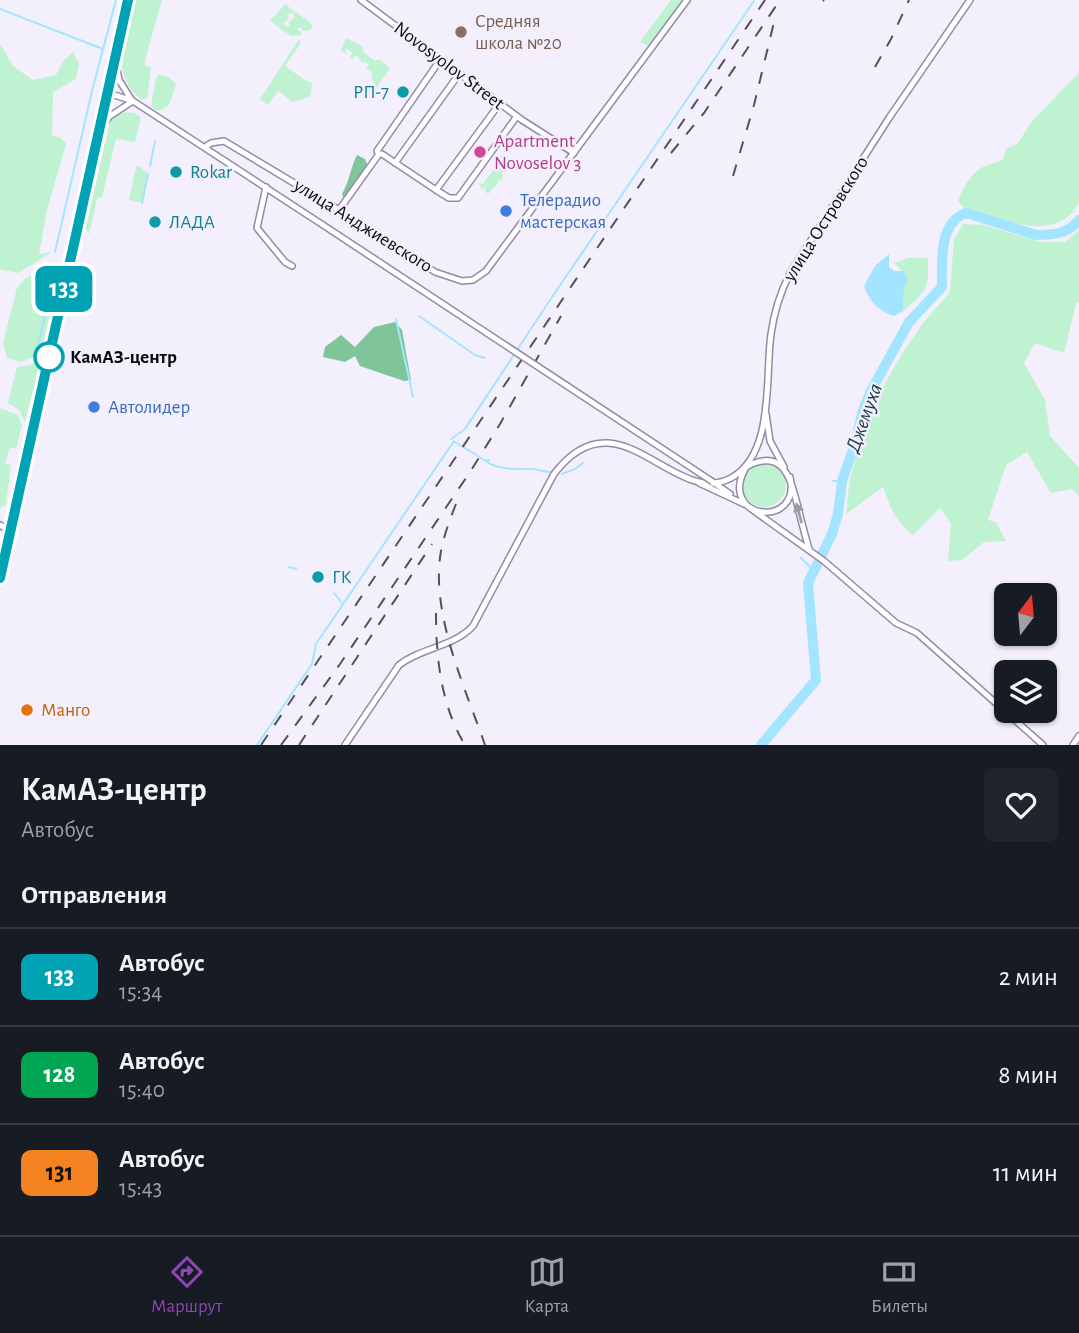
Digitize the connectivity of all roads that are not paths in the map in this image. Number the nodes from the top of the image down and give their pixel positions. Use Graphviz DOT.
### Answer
graph roads {
  1 [pos="126,0"];
  2 [pos="360,0"];
  3 [pos="687,0"];
  4 [pos="970,0"];
  5 [pos="440,60"];
  6 [pos="115,61"];
  7 [pos="459,74"];
  8 [pos="108,93"];
  9 [pos="133,101"];
  10 [pos="500,103"];
  11 [pos="517,117"];
  12 [pos="100,129"];
  13 [pos="205,147"];
  14 [pos="574,153"];
  15 [pos="379,154"];
  16 [pos="396,163"];
  17 [pos="266,187"];
  18 [pos="436,190"];
  19 [pos="339,210"];
  20 [pos="292,267"];
  21 [pos="766,407"];
  22 [pos="746,467"];
  23 [pos="788,474"];
  24 [pos="693,480"];
  25 [pos="713,482"];
  26 [pos="749,507"];
  27 [pos="0,524"];
  28 [pos="10,531"];
  29 [pos="810,550"];
  30 [pos="0,578"];
  31 [pos="1079,736"];
  32 [pos="345,745"];
  33 [pos="1043,745"];
  34 [pos="1073,745"];
  1 -- 6 [label="highway"];
  1 -- 8 [label="highway"];
  2 -- 5 [label="street, Novosyolov Street"];
  3 -- 14 [label="street, улица Анджиевского"];
  4 -- 21 [label="street, улица Островского"];
  5 -- 7 [label="street, Novosyolov Street"];
  5 -- 15 [label="street"];
  6 -- 8 [label="highway"];
  6 -- 9 [label="street"];
  7 -- 10 [label="street, Novosyolov Street"];
  7 -- 16 [label="street"];
  8 -- 9 [label="street"];
  8 -- 12 [label="highway"];
  9 -- 12 [label="street"];
  9 -- 13 [label="street"];
  10 -- 11 [label="street, Novosyolov Street"];
  10 -- 18 [label="street"];
  11 -- 14 [label="street, Novosyolov Street"];
  11 -- 18 [label="street"];
  12 -- 28 [label="highway"];
  13 -- 17 [label="street"];
  13 -- 19 [label="street, улица Анджиевского"];
  14 -- 19 [label="street, улица Анджиевского"];
  15 -- 16 [label="street"];
  15 -- 19 [label="street"];
  16 -- 18 [label="street"];
  17 -- 20 [label="street"];
  17 -- 25 [label="street, bridge"];
  21 -- 22 [label="street, улица Островского"];
  21 -- 23 [label="street"];
  22 -- 23 [label="street"];
  22 -- 25 [label="street"];
  22 -- 26 [label="street"];
  23 -- 26 [label="street"];
  29 -- 23 [label="street, one-way"];
  24 -- 25 [label="street"];
  24 -- 26 [label="street"];
  24 -- 32 [label="street"];
  25 -- 26 [label="street"];
  26 -- 29 [label="street"];
  27 -- 28 [label="street"];
  28 -- 30 [label="highway"];
  29 -- 33 [label="street"];
  31 -- 34 [label="street"];
}
